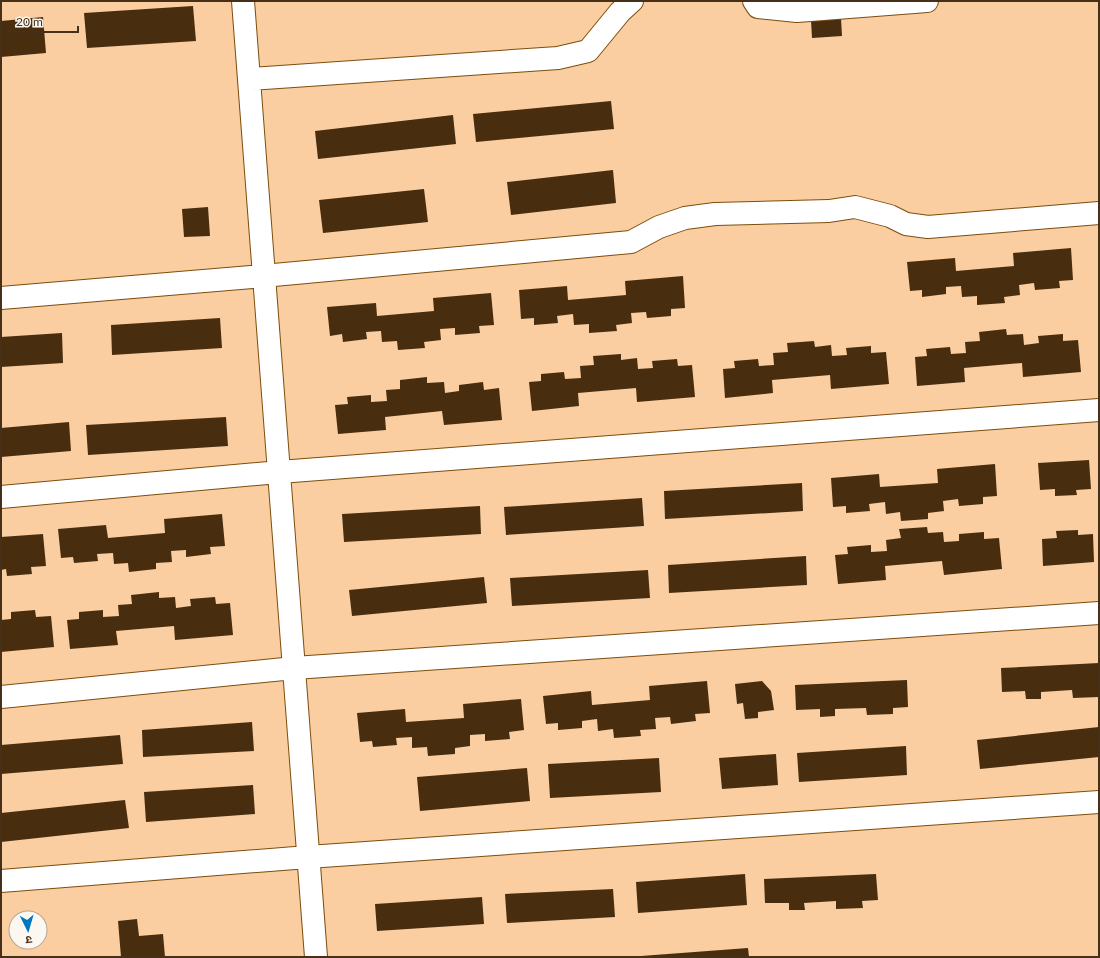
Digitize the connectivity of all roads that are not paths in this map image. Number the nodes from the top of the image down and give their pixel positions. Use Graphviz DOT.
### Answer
graph roads {
  1 [pos="242,1"];
  2 [pos="632,1"];
  3 [pos="754,1"];
  4 [pos="927,1"];
  5 [pos="248,79"];
  6 [pos="1099,213"];
  7 [pos="263,276"];
  8 [pos="1,298"];
  9 [pos="1099,410"];
  10 [pos="278,472"];
  11 [pos="1,496"];
  12 [pos="1099,613"];
  13 [pos="294,668"];
  14 [pos="1,697"];
  15 [pos="1099,802"];
  16 [pos="308,858"];
  17 [pos="1,881"];
  18 [pos="316,957"];
  1 -- 5 [label="street"];
  2 -- 5 [label="street"];
  3 -- 4 [label="street"];
  5 -- 7 [label="street"];
  6 -- 7 [label="street"];
  7 -- 8 [label="street"];
  7 -- 10 [label="street"];
  9 -- 10 [label="street"];
  10 -- 11 [label="street"];
  10 -- 13 [label="street"];
  12 -- 13 [label="street"];
  13 -- 14 [label="street"];
  13 -- 16 [label="street"];
  15 -- 16 [label="street"];
  16 -- 17 [label="street"];
  16 -- 18 [label="street"];
}
